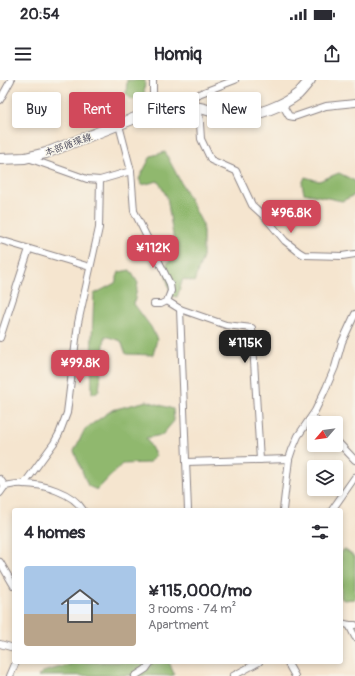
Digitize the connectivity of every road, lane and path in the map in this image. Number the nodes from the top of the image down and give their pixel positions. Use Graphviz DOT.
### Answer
graph roads {
  1 [pos="11,80"];
  2 [pos="153,80"];
  3 [pos="235,80"];
  4 [pos="310,80"];
  5 [pos="153,92"];
  6 [pos="199,94"];
  7 [pos="0,100"];
  8 [pos="355,103"];
  9 [pos="282,104"];
  10 [pos="199,108"];
  11 [pos="111,128"];
  12 [pos="120,128"];
  13 [pos="25,158"];
  14 [pos="0,159"];
  15 [pos="132,171"];
  16 [pos="100,180"];
  17 [pos="0,240"];
  18 [pos="29,249"];
  19 [pos="355,254"];
  20 [pos="90,267"];
  21 [pos="167,301"];
  22 [pos="154,304"];
  23 [pos="180,309"];
  24 [pos="355,314"];
  25 [pos="0,338"];
  26 [pos="312,416"];
  27 [pos="307,423"];
  28 [pos="343,447"];
  29 [pos="260,460"];
  30 [pos="289,460"];
  31 [pos="355,460"];
  32 [pos="186,462"];
  33 [pos="355,477"];
  34 [pos="0,479"];
  35 [pos="24,484"];
  36 [pos="5,486"];
  37 [pos="0,493"];
  38 [pos="82,508"];
  39 [pos="188,508"];
  40 [pos="283,508"];
  41 [pos="333,508"];
  42 [pos="0,562"];
  43 [pos="12,583"];
  44 [pos="352,625"];
  45 [pos="355,638"];
  46 [pos="0,644"];
  47 [pos="12,647"];
  48 [pos="15,664"];
  49 [pos="150,664"];
  50 [pos="255,664"];
  51 [pos="289,664"];
  52 [pos="10,676"];
  53 [pos="135,676"];
  54 [pos="234,676"];
  55 [pos="295,676"];
  1 -- 7 [label="street"];
  2 -- 5 [label="street"];
  3 -- 6 [label="street"];
  4 -- 9 [label="main road, 本部循環線"];
  8 -- 9 [label="street"];
  9 -- 10 [label="main road, 本部循環線"];
  10 -- 19 [label="street"];
  11 -- 13 [label="main road, 本部循環線"];
  12 -- 15 [label="street"];
  13 -- 14 [label="main road, 本部循環線"];
  13 -- 16 [label="street"];
  15 -- 16 [label="street"];
  15 -- 21 [label="street"];
  16 -- 20 [label="street"];
  17 -- 18 [label="street"];
  18 -- 20 [label="street"];
  18 -- 25 [label="street"];
  20 -- 35 [label="street"];
  21 -- 22 [label="street"];
  21 -- 23 [label="street"];
  23 -- 29 [label="street"];
  23 -- 32 [label="street"];
  24 -- 26 [label="street"];
  27 -- 30 [label="street"];
  28 -- 31 [label="street"];
  29 -- 30 [label="street"];
  29 -- 32 [label="street"];
  30 -- 40 [label="street"];
  32 -- 39 [label="street"];
  33 -- 41 [label="street"];
  34 -- 36 [label="street"];
  35 -- 36 [label="street"];
  35 -- 38 [label="street"];
  36 -- 37 [label="street"];
  42 -- 43 [label="street"];
  44 -- 45 [label="street"];
  46 -- 47 [label="street"];
  48 -- 52 [label="street"];
  49 -- 53 [label="street"];
  50 -- 54 [label="street"];
  51 -- 55 [label="street"];
}
